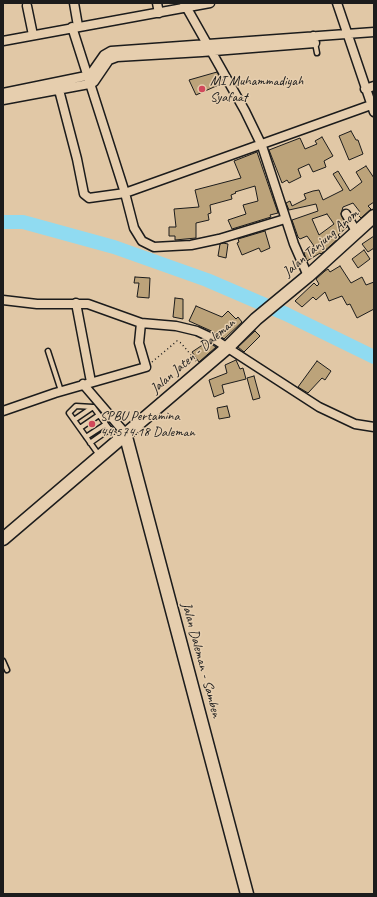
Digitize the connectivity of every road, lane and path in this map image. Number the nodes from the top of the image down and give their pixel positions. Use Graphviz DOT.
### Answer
graph roads {
  1 [pos="74,3"];
  2 [pos="157,3"];
  3 [pos="210,3"];
  4 [pos="337,3"];
  5 [pos="27,6"];
  6 [pos="185,6"];
  7 [pos="159,13"];
  8 [pos="75,27"];
  9 [pos="374,32"];
  10 [pos="33,35"];
  11 [pos="347,36"];
  12 [pos="314,40"];
  13 [pos="3,41"];
  14 [pos="208,48"];
  15 [pos="318,53"];
  16 [pos="88,80"];
  17 [pos="374,86"];
  18 [pos="365,89"];
  19 [pos="59,90"];
  20 [pos="3,93"];
  21 [pos="3,100"];
  22 [pos="373,109"];
  23 [pos="262,146"];
  24 [pos="125,193"];
  25 [pos="346,214"];
  26 [pos="374,216"];
  27 [pos="285,218"];
  28 [pos="356,231"];
  29 [pos="308,276"];
  30 [pos="3,300"];
  31 [pos="77,305"];
  32 [pos="256,320"];
  33 [pos="142,323"];
  34 [pos="228,348"];
  35 [pos="48,352"];
  36 [pos="146,367"];
  37 [pos="203,369"];
  38 [pos="87,383"];
  39 [pos="62,391"];
  40 [pos="93,407"];
  41 [pos="3,411"];
  42 [pos="99,415"];
  43 [pos="74,420"];
  44 [pos="106,424"];
  45 [pos="374,427"];
  46 [pos="80,428"];
  47 [pos="110,429"];
  48 [pos="86,437"];
  49 [pos="121,437"];
  50 [pos="90,443"];
  51 [pos="99,455"];
  52 [pos="3,539"];
  53 [pos="3,661"];
  54 [pos="7,670"];
  55 [pos="247,894"];
  1 -- 8 [label="street"];
  2 -- 7 [label="street"];
  3 -- 6 [label="street"];
  4 -- 11 [label="street"];
  5 -- 10 [label="street"];
  6 -- 7 [label="street"];
  6 -- 14 [label="street"];
  7 -- 8 [label="street"];
  8 -- 10 [label="street"];
  8 -- 16 [label="street"];
  9 -- 11 [label="street"];
  10 -- 13 [label="street"];
  11 -- 12 [label="street"];
  11 -- 18 [label="street"];
  12 -- 14 [label="street"];
  12 -- 15 [label="lane"];
  14 -- 16 [label="street"];
  14 -- 23 [label="street"];
  16 -- 19 [label="street"];
  16 -- 20 [label="street"];
  16 -- 24 [label="street"];
  17 -- 18 [label="street"];
  18 -- 22 [label="street"];
  19 -- 21 [label="street"];
  19 -- 24 [label="street"];
  22 -- 23 [label="street"];
  23 -- 24 [label="street"];
  23 -- 27 [label="street"];
  24 -- 27 [label="street"];
  25 -- 28 [label="street"];
  26 -- 28 [label="main road, Jalan Tanjung Anom"];
  27 -- 29 [label="street"];
  28 -- 29 [label="main road, Jalan Tanjung Anom"];
  29 -- 32 [label="main road, Jalan Tanjung Anom"];
  30 -- 31 [label="street"];
  31 -- 33 [label="street"];
  31 -- 38 [label="street"];
  32 -- 34 [label="main road, Jalan Jaten - Daleman"];
  33 -- 34 [label="street"];
  33 -- 36 [label="street"];
  34 -- 37 [label="main road, Jalan Jaten - Daleman"];
  34 -- 45 [label="street"];
  35 -- 39 [label="lane"];
  36 -- 37 [label="path"];
  36 -- 38 [label="street"];
  37 -- 49 [label="main road, Jalan Jaten - Daleman"];
  38 -- 39 [label="street"];
  38 -- 49 [label="street"];
  39 -- 41 [label="street"];
  40 -- 42 [label="lane"];
  40 -- 43 [label="lane"];
  40 -- 43 [label="lane"];
  42 -- 44 [label="lane"];
  42 -- 46 [label="lane"];
  43 -- 46 [label="lane"];
  44 -- 47 [label="lane"];
  44 -- 48 [label="lane"];
  46 -- 48 [label="lane"];
  47 -- 49 [label="lane"];
  47 -- 50 [label="lane"];
  48 -- 50 [label="lane"];
  49 -- 51 [label="main road, Jalan Jaten - Daleman"];
  49 -- 55 [label="main road, Jalan Daleman - Samben"];
  50 -- 51 [label="lane"];
  51 -- 52 [label="main road, Jalan Jaten - Daleman"];
  53 -- 54 [label="lane"];
}
